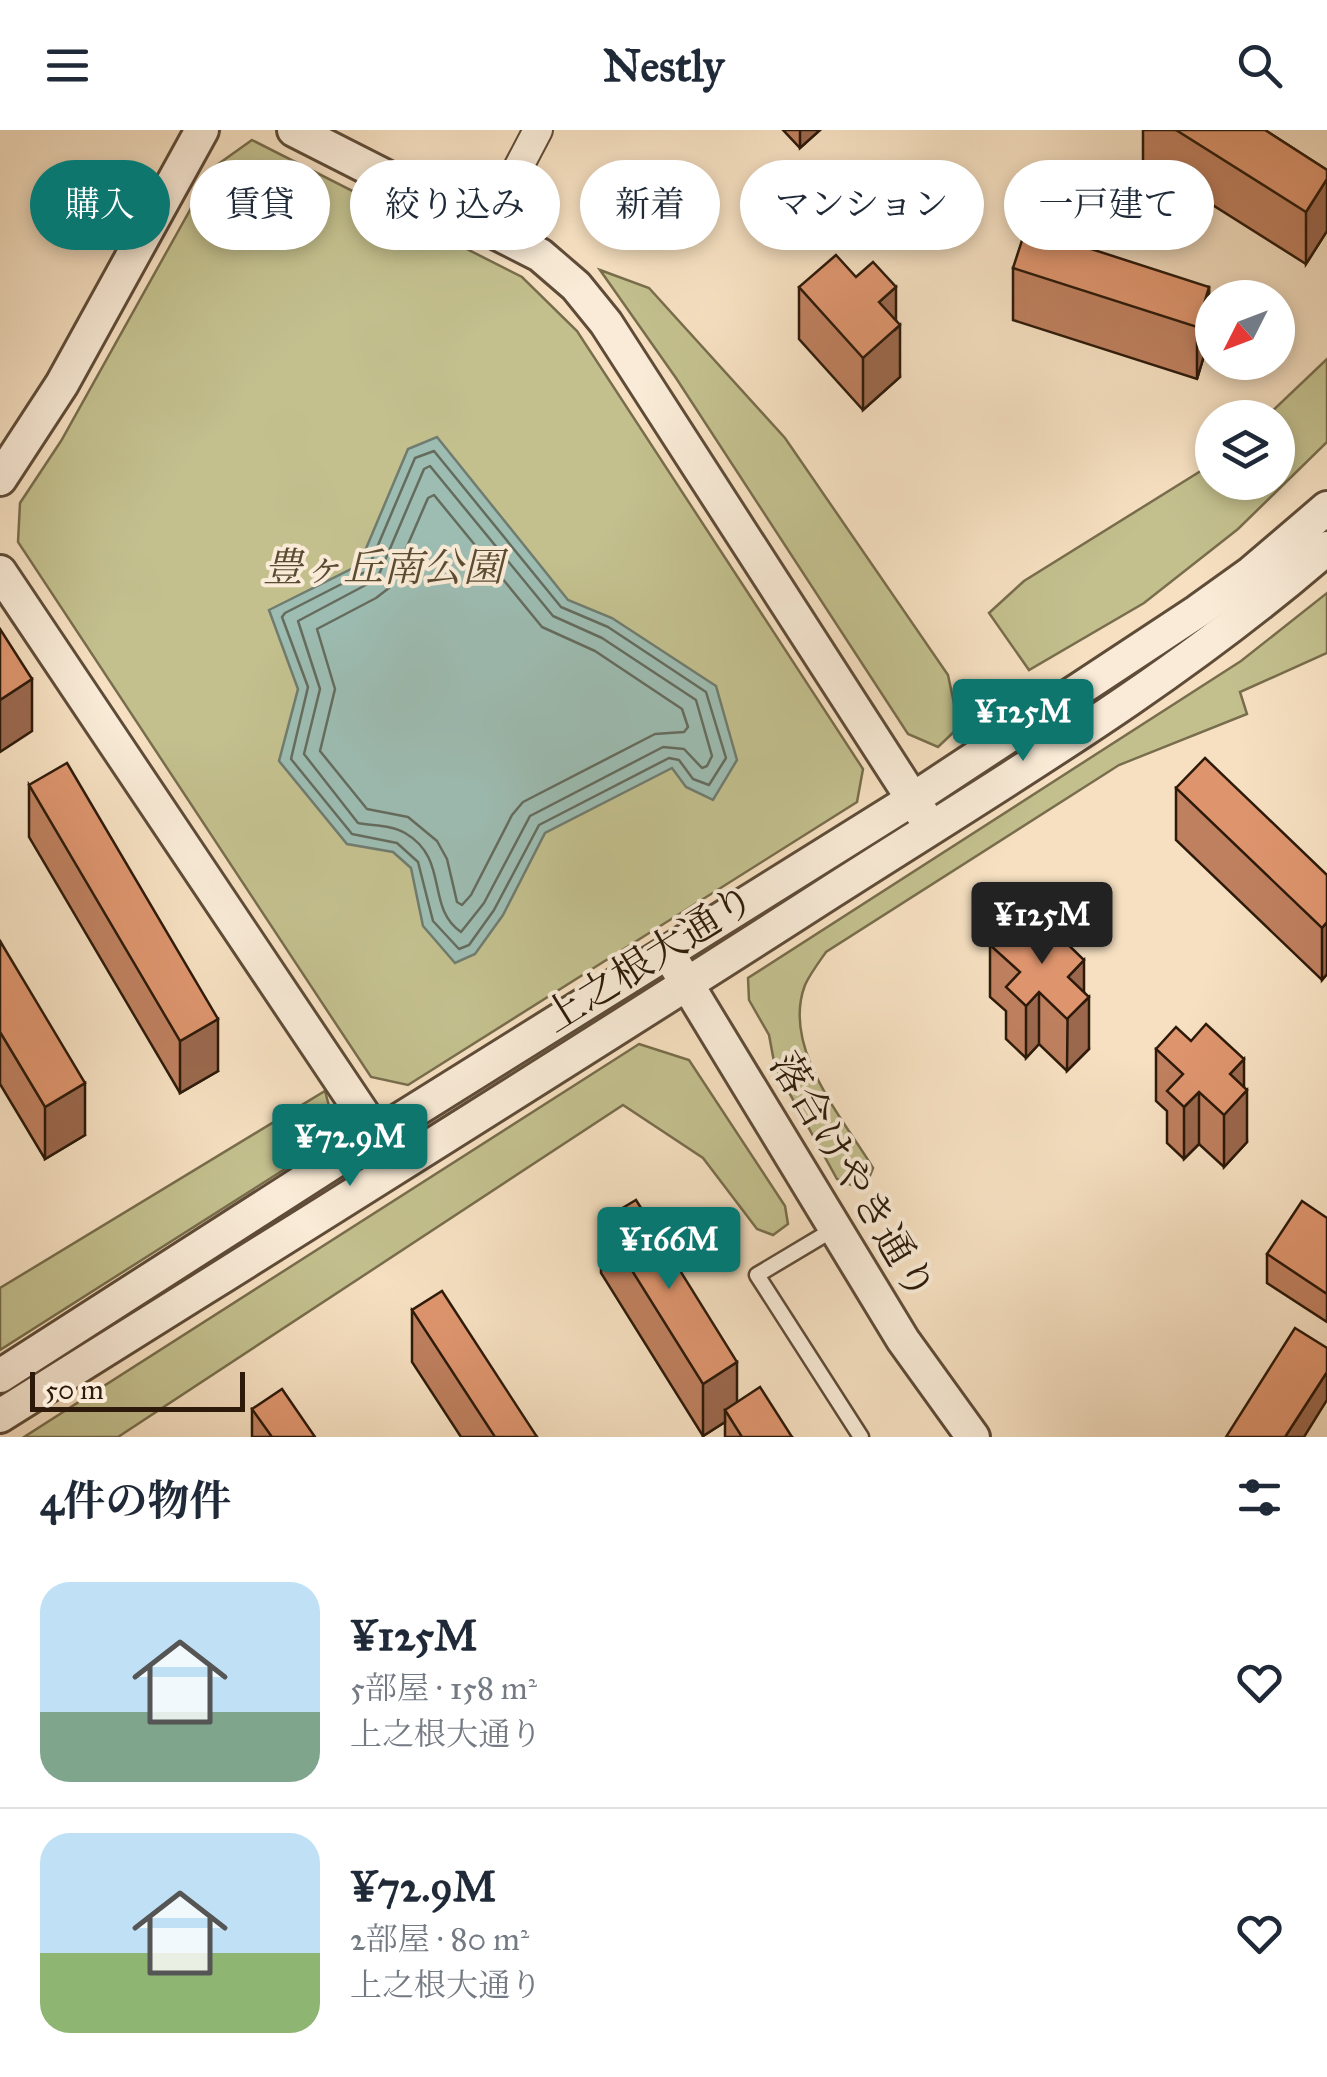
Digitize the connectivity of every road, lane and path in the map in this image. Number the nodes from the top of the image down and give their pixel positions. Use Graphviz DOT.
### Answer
graph roads {
  1 [pos="202,130"];
  2 [pos="294,130"];
  3 [pos="538,130"];
  4 [pos="354,160"];
  5 [pos="522,160"];
  6 [pos="531,250"];
  7 [pos="0,480"];
  8 [pos="1327,508"];
  9 [pos="1327,548"];
  10 [pos="0,572"];
  11 [pos="913,799"];
  12 [pos="930,828"];
  13 [pos="669,954"];
  14 [pos="688,984"];
  15 [pos="377,1134"];
  16 [pos="398,1166"];
  17 [pos="835,1228"];
  18 [pos="0,1376"];
  19 [pos="0,1416"];
  20 [pos="862,1437"];
  21 [pos="973,1437"];
  1 -- 7 [label="street"];
  2 -- 4 [label="street"];
  3 -- 5 [label="street"];
  6 -- 11 [label="street"];
  8 -- 11 [label="street, 上之根大通り"];
  9 -- 12 [label="street, 上之根大通り"];
  10 -- 15 [label="street"];
  11 -- 12 [label="street"];
  11 -- 13 [label="street, 上之根大通り"];
  12 -- 14 [label="street, 上之根大通り"];
  13 -- 14 [label="street, 落合けやき通り"];
  13 -- 15 [label="street, 上之根大通り"];
  14 -- 16 [label="street, 上之根大通り"];
  14 -- 17 [label="street, 落合けやき通り"];
  15 -- 16 [label="street"];
  15 -- 18 [label="street, 上之根大通り"];
  16 -- 19 [label="street, 上之根大通り"];
  17 -- 20 [label="lane"];
  17 -- 21 [label="street, 落合けやき通り"];
}
